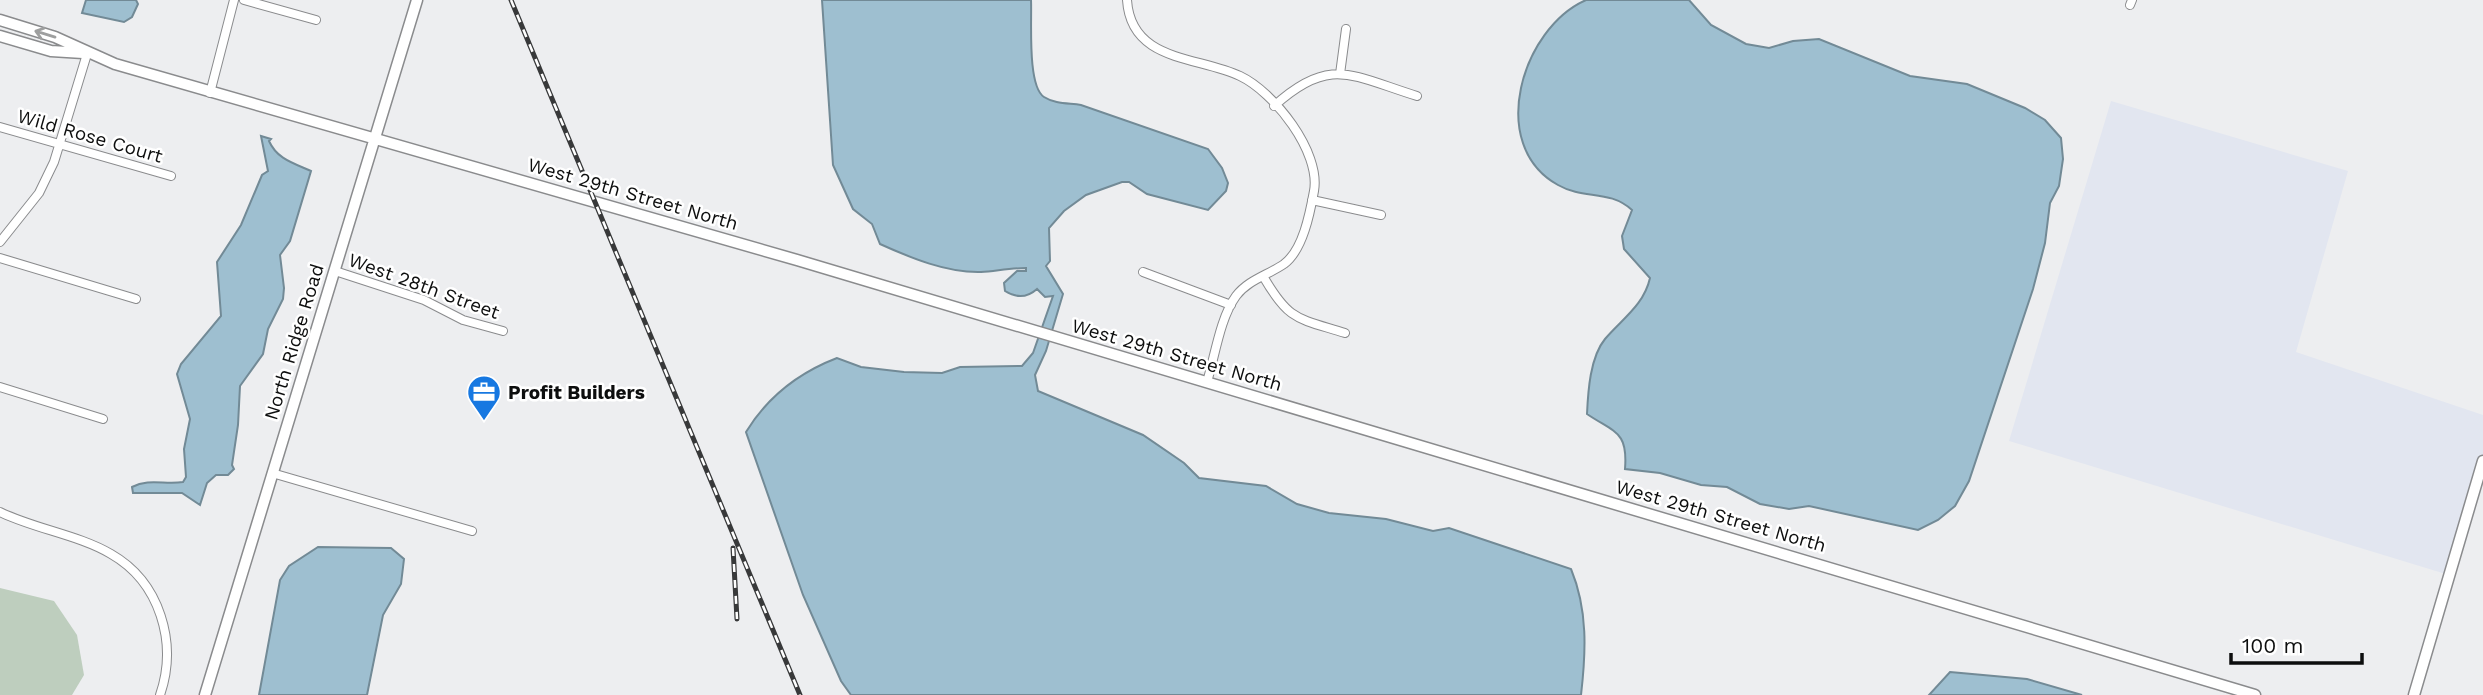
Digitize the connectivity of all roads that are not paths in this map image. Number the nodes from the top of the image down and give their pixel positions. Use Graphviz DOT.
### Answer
graph roads {
  1 [pos="234,0"];
  2 [pos="244,0"];
  3 [pos="417,0"];
  4 [pos="1127,0"];
  5 [pos="0,20"];
  6 [pos="316,20"];
  7 [pos="1346,29"];
  8 [pos="0,36"];
  9 [pos="87,54"];
  10 [pos="1340,74"];
  11 [pos="211,93"];
  12 [pos="1418,96"];
  13 [pos="1274,106"];
  14 [pos="0,127"];
  15 [pos="374,139"];
  16 [pos="59,144"];
  17 [pos="171,176"];
  18 [pos="1312,200"];
  19 [pos="1381,215"];
  20 [pos="0,242"];
  21 [pos="0,258"];
  22 [pos="335,271"];
  23 [pos="1143,272"];
  24 [pos="1264,275"];
  25 [pos="136,299"];
  26 [pos="1231,305"];
  27 [pos="503,331"];
  28 [pos="1345,333"];
  29 [pos="1207,382"];
  30 [pos="0,387"];
  31 [pos="103,419"];
  32 [pos="2483,461"];
  33 [pos="272,473"];
  34 [pos="0,512"];
  35 [pos="472,531"];
  36 [pos="160,695"];
  37 [pos="205,695"];
  38 [pos="2255,695"];
  39 [pos="2414,695"];
  1 -- 11 [label="street"];
  2 -- 6 [label="street"];
  3 -- 15 [label="main road, North Ridge Road"];
  4 -- 13 [label="street"];
  9 -- 5 [label="main road, West 29th Street North, one-way"];
  7 -- 10 [label="street"];
  8 -- 9 [label="main road, West 29th Street North"];
  9 -- 11 [label="main road, West 29th Street North"];
  9 -- 16 [label="street"];
  10 -- 12 [label="street"];
  10 -- 13 [label="street"];
  11 -- 15 [label="main road, West 29th Street North"];
  13 -- 18 [label="street"];
  14 -- 16 [label="street, Wild Rose Court"];
  15 -- 22 [label="main road, North Ridge Road"];
  15 -- 29 [label="main road, West 29th Street North"];
  16 -- 17 [label="street, Wild Rose Court"];
  16 -- 20 [label="street"];
  18 -- 19 [label="street"];
  18 -- 24 [label="street"];
  21 -- 25 [label="street"];
  22 -- 27 [label="street, West 28th Street"];
  22 -- 33 [label="main road, North Ridge Road"];
  23 -- 26 [label="street"];
  24 -- 26 [label="street"];
  24 -- 28 [label="street"];
  26 -- 29 [label="street"];
  29 -- 38 [label="main road, West 29th Street North"];
  30 -- 31 [label="street"];
  32 -- 39 [label="main road"];
  33 -- 35 [label="street"];
  33 -- 37 [label="main road, North Ridge Road"];
  34 -- 36 [label="street"];
}
